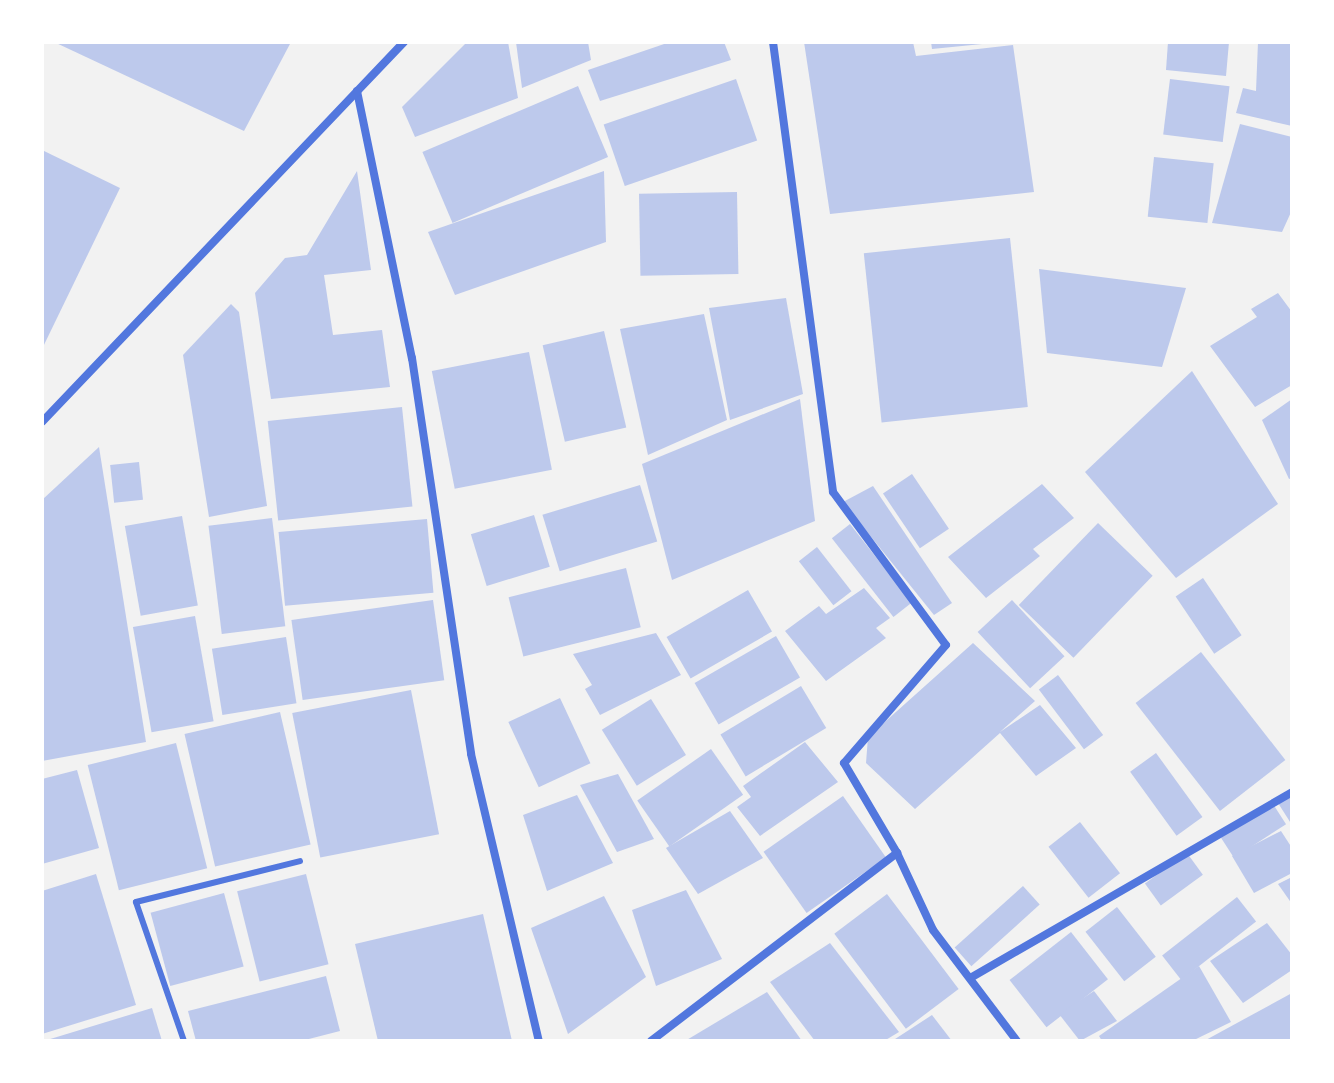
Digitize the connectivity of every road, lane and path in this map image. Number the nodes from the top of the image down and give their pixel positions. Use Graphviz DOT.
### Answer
graph roads {
  1 [pos="404,42"];
  2 [pos="773,42"];
  3 [pos="357,91"];
  4 [pos="42,422"];
  5 [pos="1292,792"];
  6 [pos="897,853"];
  7 [pos="300,861"];
  8 [pos="972,977"];
  9 [pos="184,1041"];
  10 [pos="539,1041"];
  11 [pos="651,1041"];
  12 [pos="1017,1041"];
  1 -- 3 [label="street"];
  2 -- 6 [label="street"];
  3 -- 4 [label="street"];
  3 -- 10 [label="street"];
  5 -- 8 [label="street"];
  6 -- 8 [label="street"];
  6 -- 11 [label="street"];
  7 -- 9 [label="lane"];
  8 -- 12 [label="street"];
}
